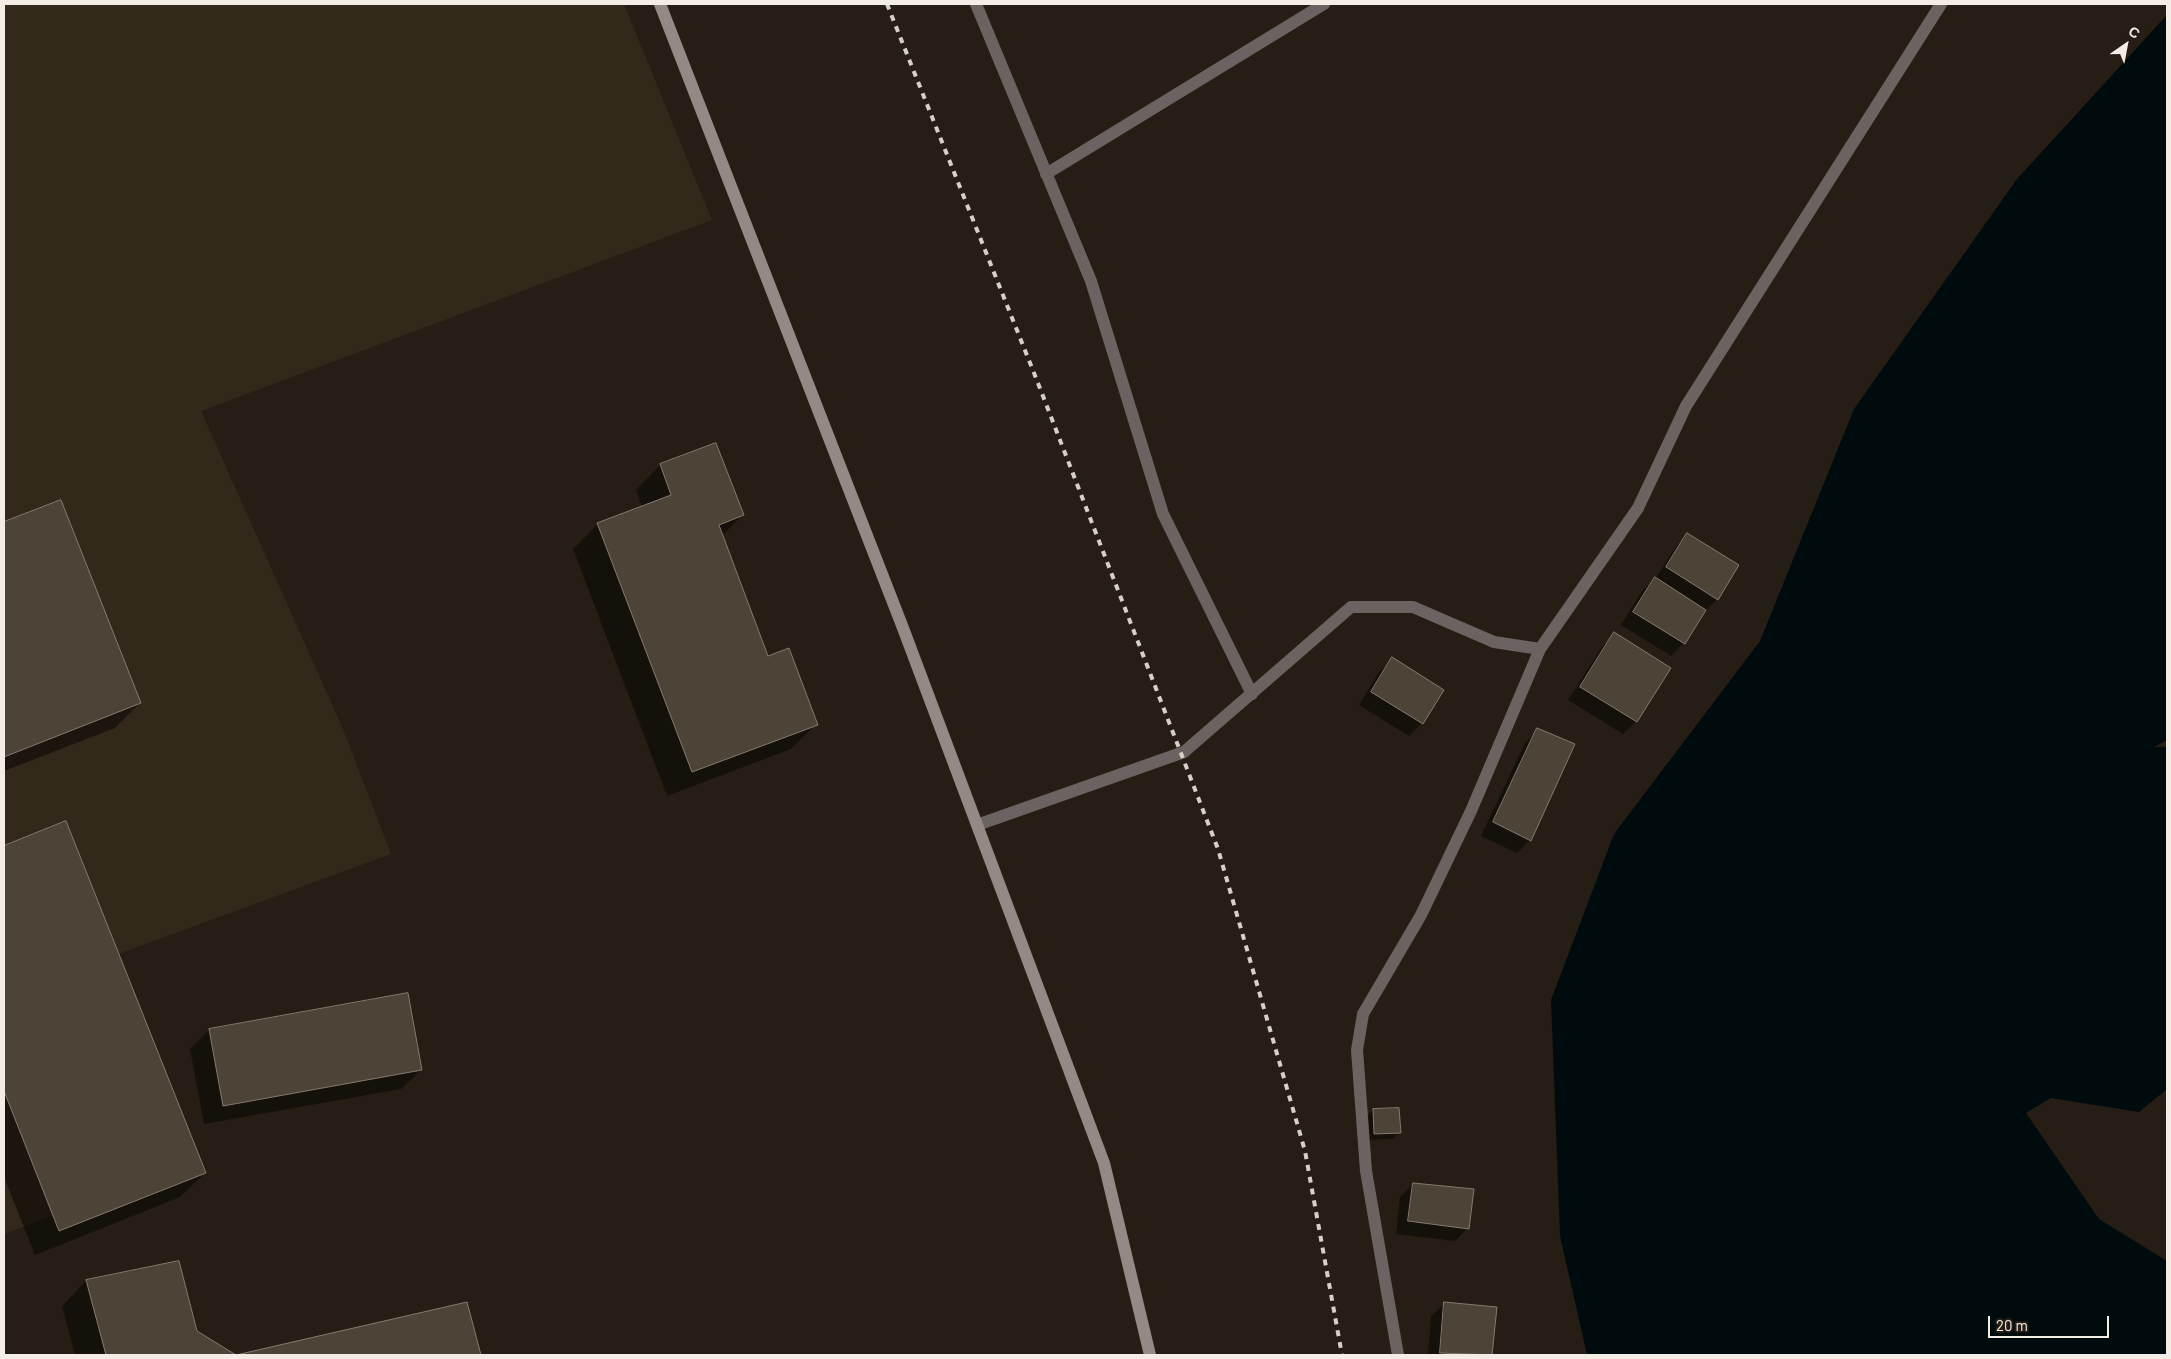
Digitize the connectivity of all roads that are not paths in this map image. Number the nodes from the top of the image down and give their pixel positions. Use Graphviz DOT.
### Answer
graph roads {
  1 [pos="660,4"];
  2 [pos="976,4"];
  3 [pos="1324,4"];
  4 [pos="1941,4"];
  5 [pos="1046,174"];
  6 [pos="1540,649"];
  7 [pos="1252,694"];
  8 [pos="977,825"];
  9 [pos="1150,1355"];
  10 [pos="1398,1355"];
  1 -- 8 [label="street"];
  2 -- 5 [label="lane"];
  3 -- 5 [label="lane"];
  4 -- 6 [label="lane"];
  5 -- 7 [label="lane"];
  6 -- 7 [label="lane"];
  6 -- 10 [label="lane"];
  7 -- 8 [label="lane"];
  8 -- 9 [label="street"];
}
